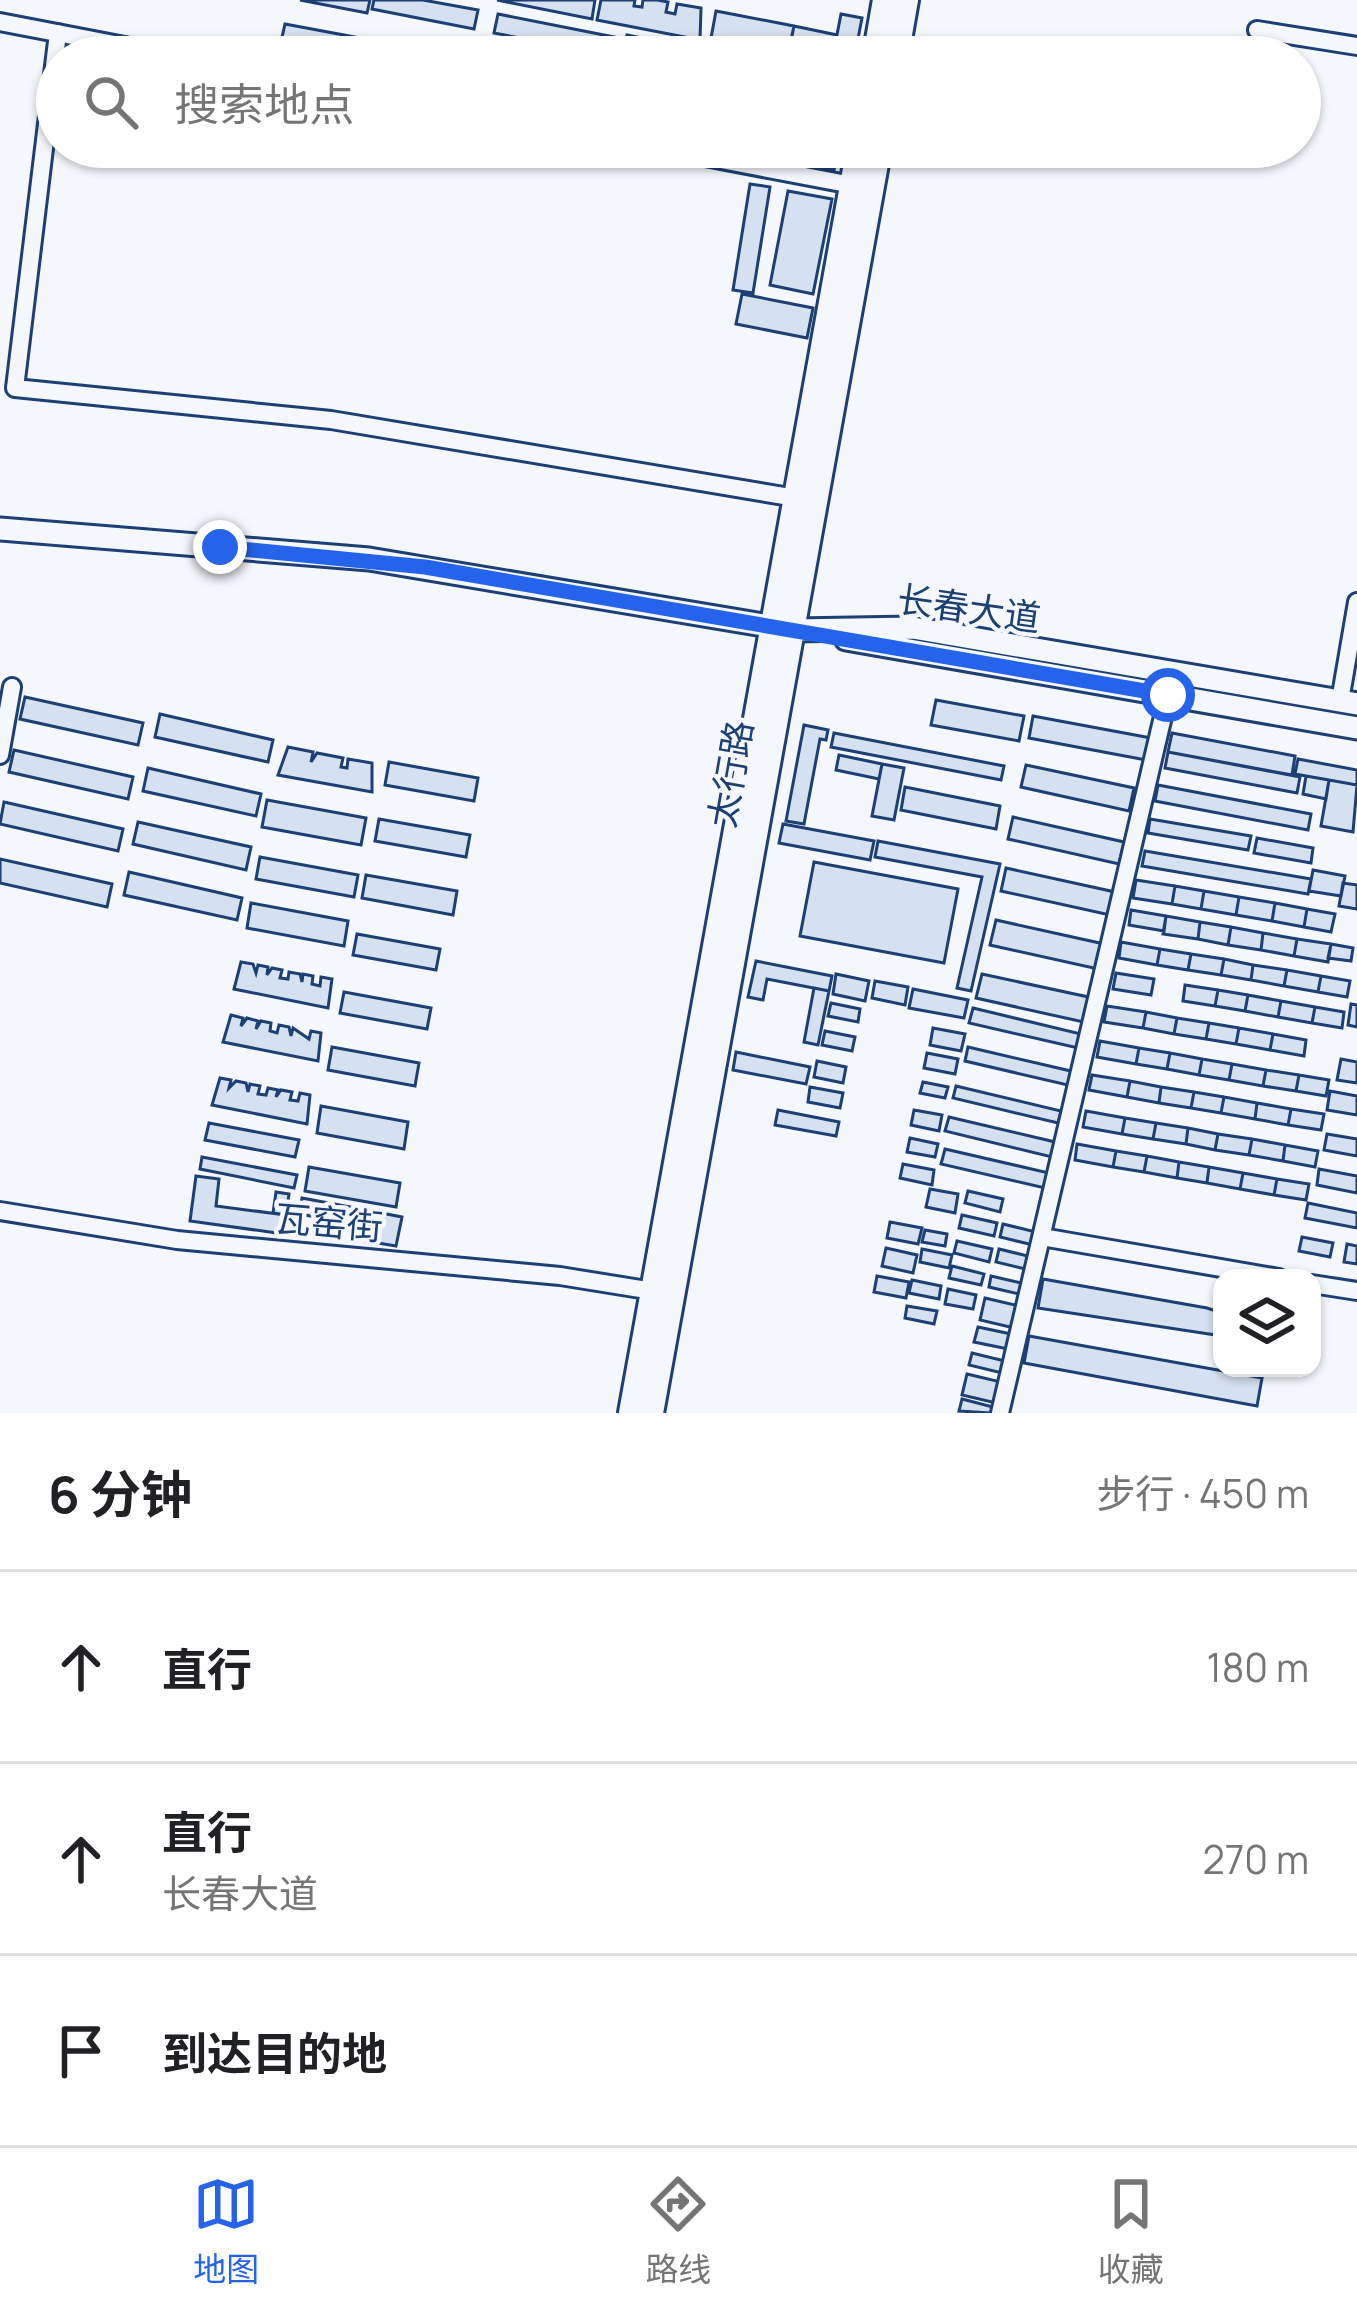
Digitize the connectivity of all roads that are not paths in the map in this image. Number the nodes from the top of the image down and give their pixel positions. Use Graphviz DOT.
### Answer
graph roads {
  1 [pos="885,0"];
  2 [pos="906,0"];
  3 [pos="0,22"];
  4 [pos="1256,30"];
  5 [pos="58,33"];
  6 [pos="58,36"];
  7 [pos="74,36"];
  8 [pos="879,36"];
  9 [pos="900,36"];
  10 [pos="1294,36"];
  11 [pos="1321,40"];
  12 [pos="1357,46"];
  13 [pos="42,168"];
  14 [pos="763,168"];
  15 [pos="855,168"];
  16 [pos="876,168"];
  17 [pos="852,185"];
  18 [pos="796,498"];
  19 [pos="0,529"];
  20 [pos="1357,602"];
  21 [pos="783,628"];
  22 [pos="12,687"];
  23 [pos="1168,695"];
  24 [pos="1348,703"];
  25 [pos="1357,728"];
  26 [pos="0,755"];
  27 [pos="0,1211"];
  28 [pos="1042,1237"];
  29 [pos="1227,1269"];
  30 [pos="1321,1285"];
  31 [pos="652,1291"];
  32 [pos="1357,1291"];
  33 [pos="631,1413"];
  34 [pos="651,1413"];
  35 [pos="1000,1413"];
  1 -- 8 [label="highway"];
  2 -- 9 [label="highway"];
  3 -- 5 [label="street"];
  4 -- 10 [label="street"];
  5 -- 6 [label="street"];
  5 -- 7 [label="street"];
  11 -- 12 [label="street"];
  13 -- 18 [label="street"];
  14 -- 17 [label="street"];
  15 -- 17 [label="highway, 太行路"];
  16 -- 21 [label="highway, 太行路"];
  17 -- 18 [label="highway, 太行路"];
  18 -- 21 [label="highway, 太行路"];
  19 -- 21 [label="main road, 长春大道"];
  20 -- 24 [label="street"];
  21 -- 23 [label="main road"];
  21 -- 24 [label="main road, 长春大道"];
  21 -- 31 [label="highway, 太行路"];
  21 -- 34 [label="highway, 太行路"];
  22 -- 26 [label="street"];
  23 -- 25 [label="main road"];
  23 -- 28 [label="street"];
  27 -- 31 [label="street, 瓦窑街"];
  28 -- 29 [label="street"];
  28 -- 35 [label="street"];
  30 -- 32 [label="street"];
  31 -- 33 [label="highway, 太行路"];
}
